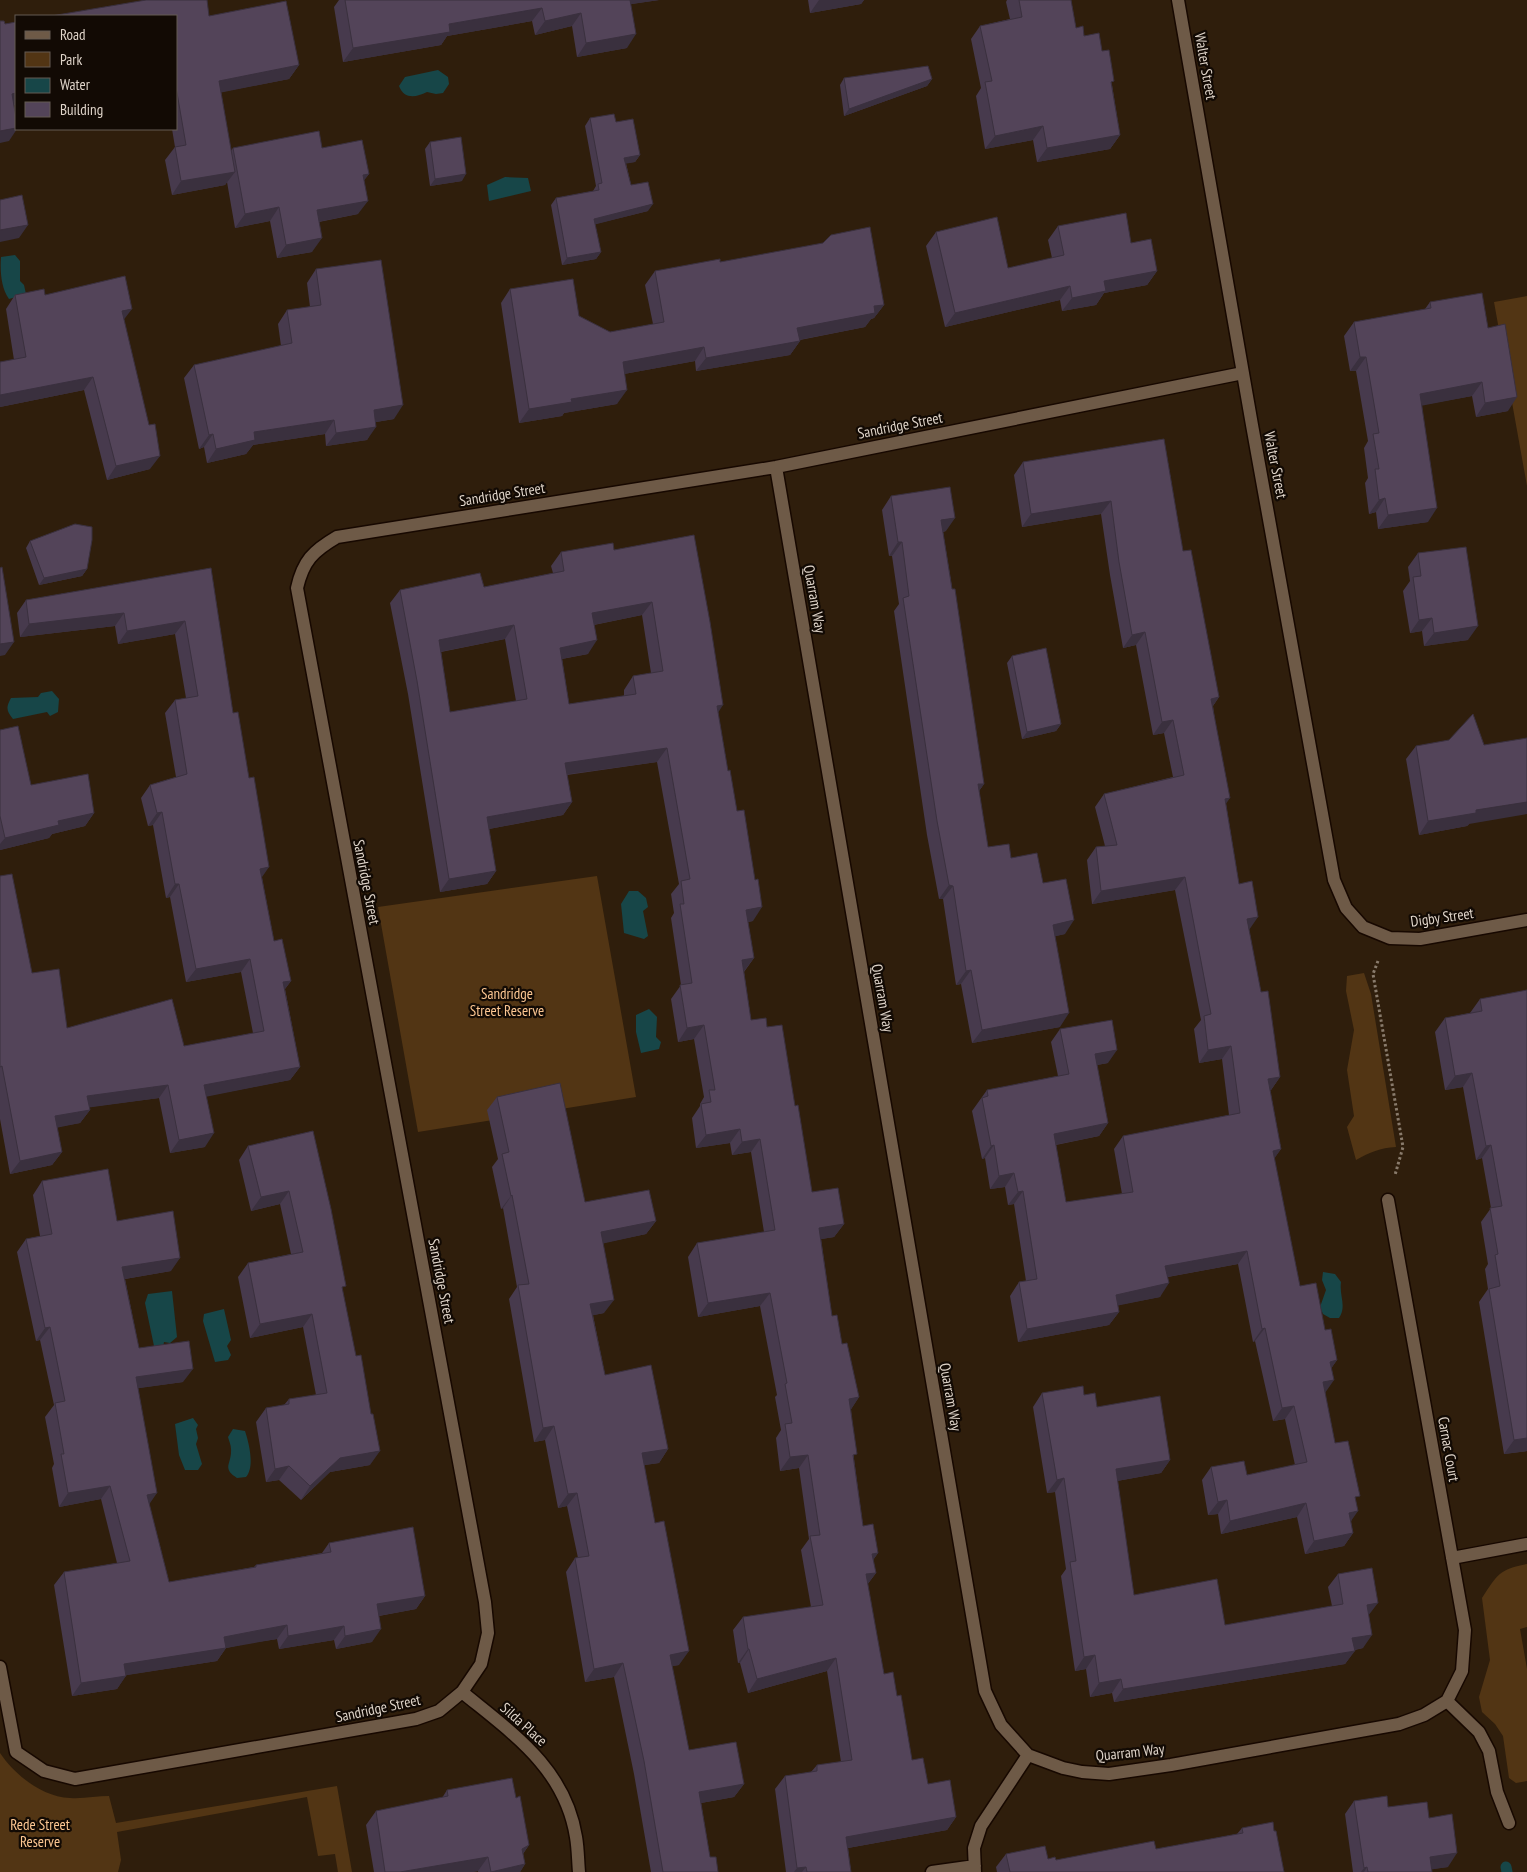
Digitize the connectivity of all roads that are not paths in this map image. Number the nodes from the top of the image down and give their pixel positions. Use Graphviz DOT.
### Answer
graph roads {
  1 [pos="1178,0"];
  2 [pos="1243,372"];
  3 [pos="776,467"];
  4 [pos="1527,920"];
  5 [pos="1363,927"];
  6 [pos="1388,1200"];
  7 [pos="1527,1544"];
  8 [pos="1452,1558"];
  9 [pos="0,1667"];
  10 [pos="462,1692"];
  11 [pos="1447,1701"];
  12 [pos="1028,1755"];
  13 [pos="1509,1823"];
  14 [pos="975,1869"];
  15 [pos="579,1872"];
  16 [pos="932,1872"];
  1 -- 2 [label="street, Walter Street"];
  2 -- 3 [label="street, Sandridge Street"];
  2 -- 5 [label="street, Walter Street"];
  3 -- 10 [label="street, Sandridge Street"];
  3 -- 12 [label="street, Quarram Way"];
  4 -- 5 [label="street, Digby Street"];
  6 -- 8 [label="street, Carnac Court"];
  7 -- 8 [label="street"];
  8 -- 11 [label="street, Carnac Court"];
  9 -- 10 [label="street, Sandridge Street"];
  10 -- 15 [label="street, Silda Place"];
  11 -- 12 [label="street, Quarram Way"];
  11 -- 13 [label="street"];
  12 -- 14 [label="street"];
  14 -- 16 [label="street"];
}
